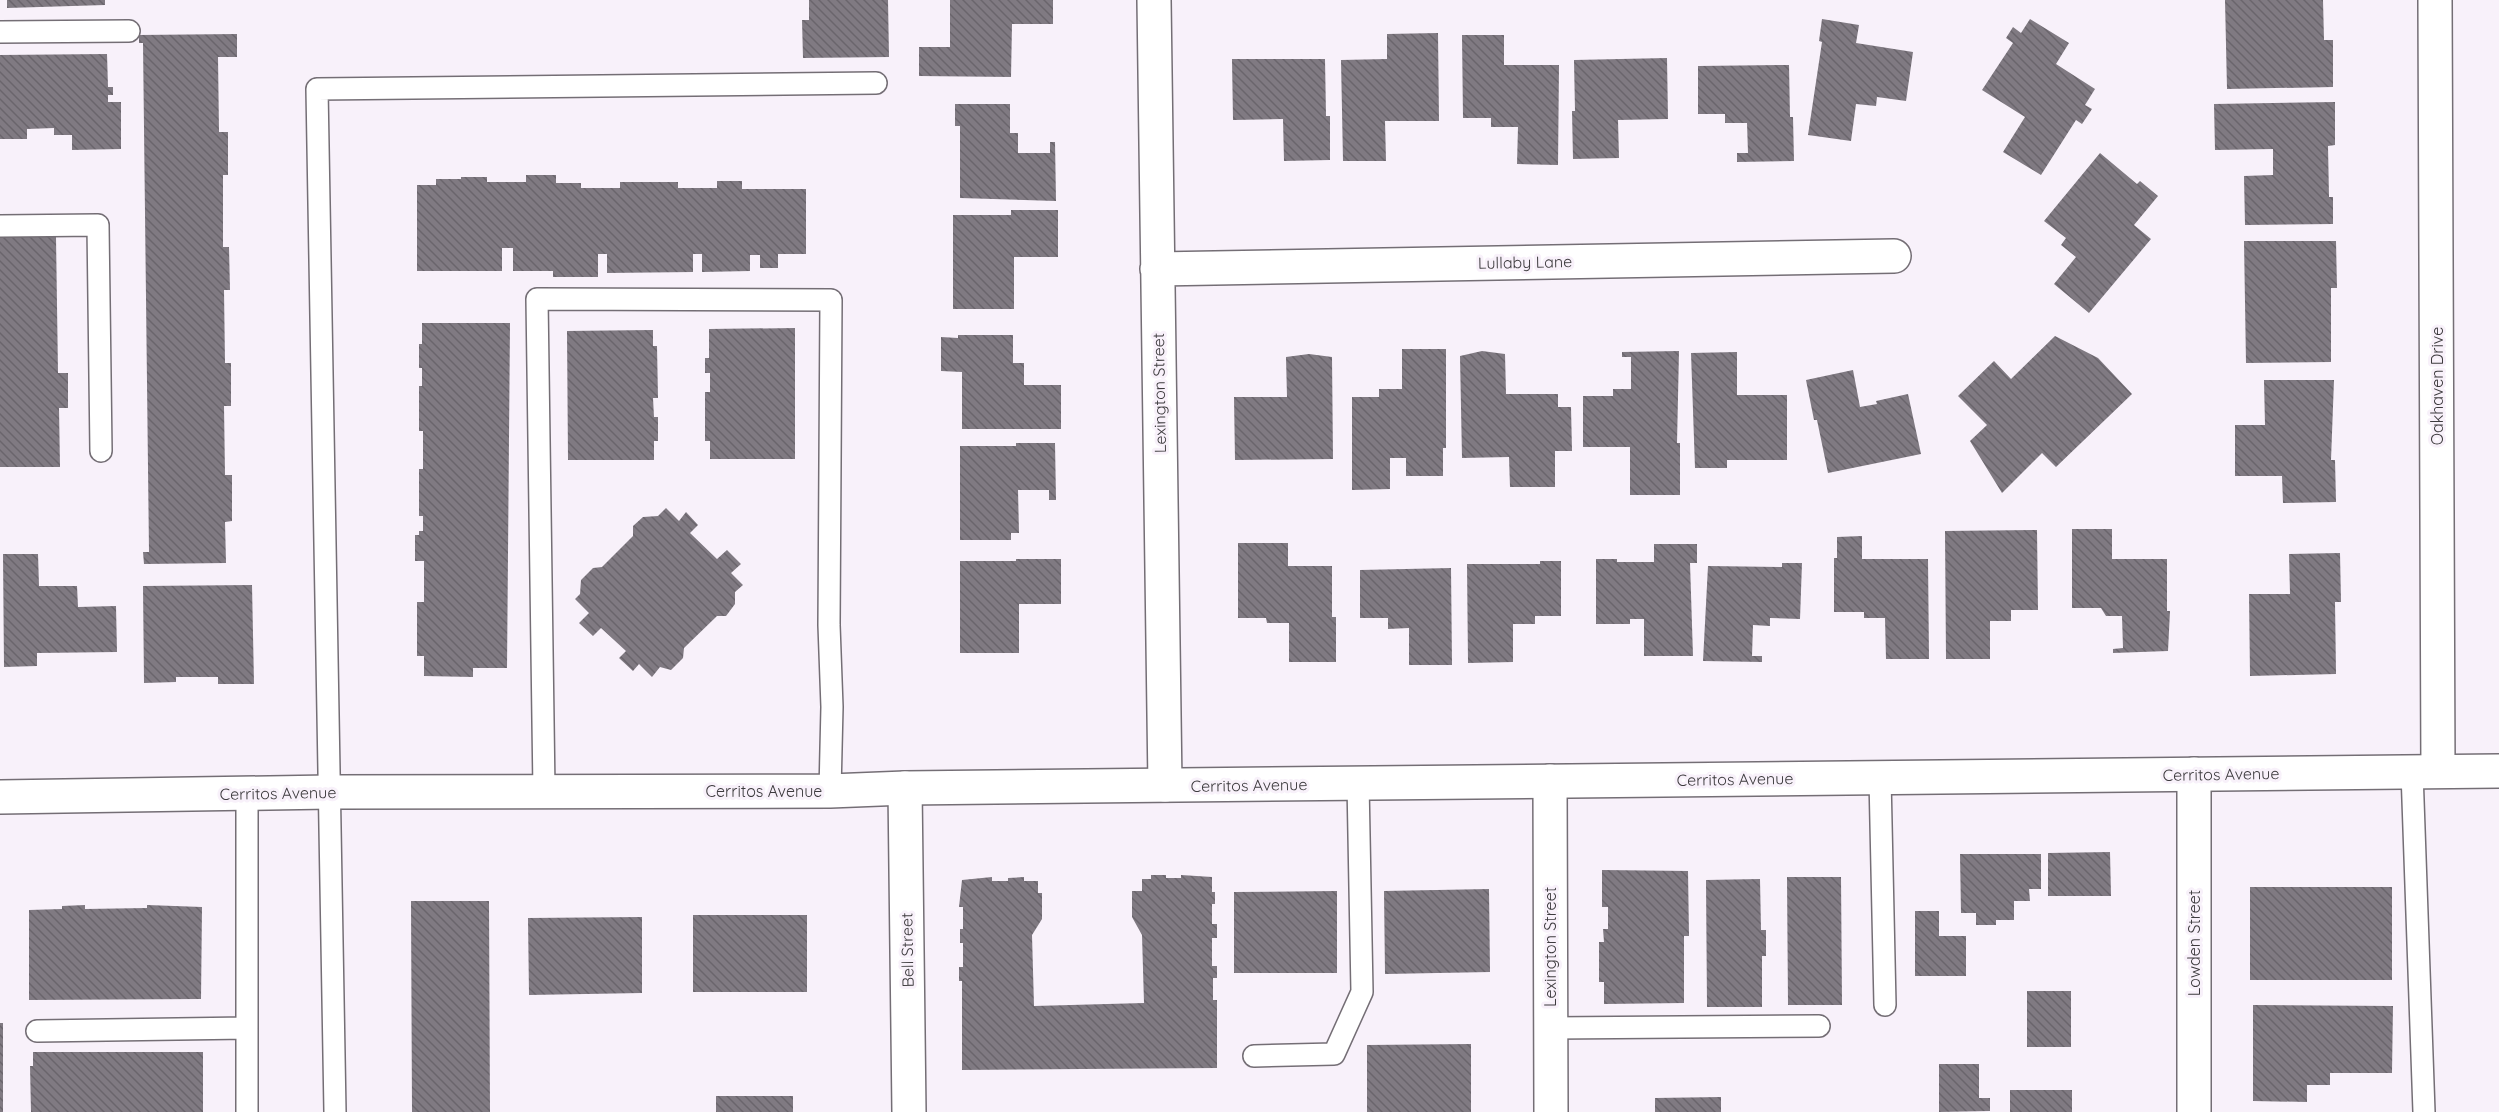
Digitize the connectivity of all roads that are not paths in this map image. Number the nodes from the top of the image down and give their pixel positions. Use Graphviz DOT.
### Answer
graph roads {
  1 [pos="1154,0"];
  2 [pos="2435,0"];
  3 [pos="129,31"];
  4 [pos="0,32"];
  5 [pos="876,82"];
  6 [pos="0,226"];
  7 [pos="1894,256"];
  8 [pos="1157,269"];
  9 [pos="101,450"];
  10 [pos="2499,771"];
  11 [pos="2425,772"];
  12 [pos="2194,774"];
  13 [pos="1880,778"];
  14 [pos="1550,781"];
  15 [pos="1358,783"];
  16 [pos="1165,785"];
  17 [pos="905,788"];
  18 [pos="544,791"];
  19 [pos="830,791"];
  20 [pos="330,792"];
  21 [pos="247,794"];
  22 [pos="0,797"];
  23 [pos="1885,1005"];
  24 [pos="1819,1026"];
  25 [pos="247,1028"];
  26 [pos="1551,1028"];
  27 [pos="37,1031"];
  28 [pos="1254,1056"];
  29 [pos="247,1112"];
  30 [pos="335,1112"];
  31 [pos="909,1112"];
  32 [pos="1551,1112"];
  33 [pos="2194,1112"];
  34 [pos="2424,1112"];
  1 -- 8 [label="street, Lexington Street"];
  2 -- 11 [label="street, Oakhaven Drive"];
  3 -- 4 [label="lane"];
  5 -- 20 [label="lane"];
  6 -- 9 [label="lane"];
  7 -- 8 [label="street, Lullaby Lane"];
  8 -- 16 [label="street, Lexington Street"];
  10 -- 11 [label="street, Cerritos Avenue"];
  11 -- 12 [label="street, Cerritos Avenue"];
  11 -- 34 [label="lane"];
  12 -- 13 [label="street, Cerritos Avenue"];
  12 -- 33 [label="street, Lowden Street"];
  13 -- 14 [label="street, Cerritos Avenue"];
  13 -- 23 [label="lane"];
  14 -- 15 [label="street, Cerritos Avenue"];
  14 -- 26 [label="street, Lexington Street"];
  15 -- 16 [label="street, Cerritos Avenue"];
  15 -- 28 [label="lane"];
  16 -- 17 [label="street, Cerritos Avenue"];
  17 -- 19 [label="street, Cerritos Avenue"];
  17 -- 31 [label="street, Bell Street"];
  18 -- 19 [label="street, Cerritos Avenue"];
  18 -- 19 [label="lane"];
  18 -- 20 [label="street, Cerritos Avenue"];
  20 -- 21 [label="street, Cerritos Avenue"];
  20 -- 30 [label="lane"];
  21 -- 22 [label="street, Cerritos Avenue"];
  21 -- 25 [label="lane"];
  24 -- 26 [label="lane"];
  25 -- 27 [label="lane"];
  25 -- 29 [label="lane"];
  26 -- 32 [label="street, Lexington Street"];
}
